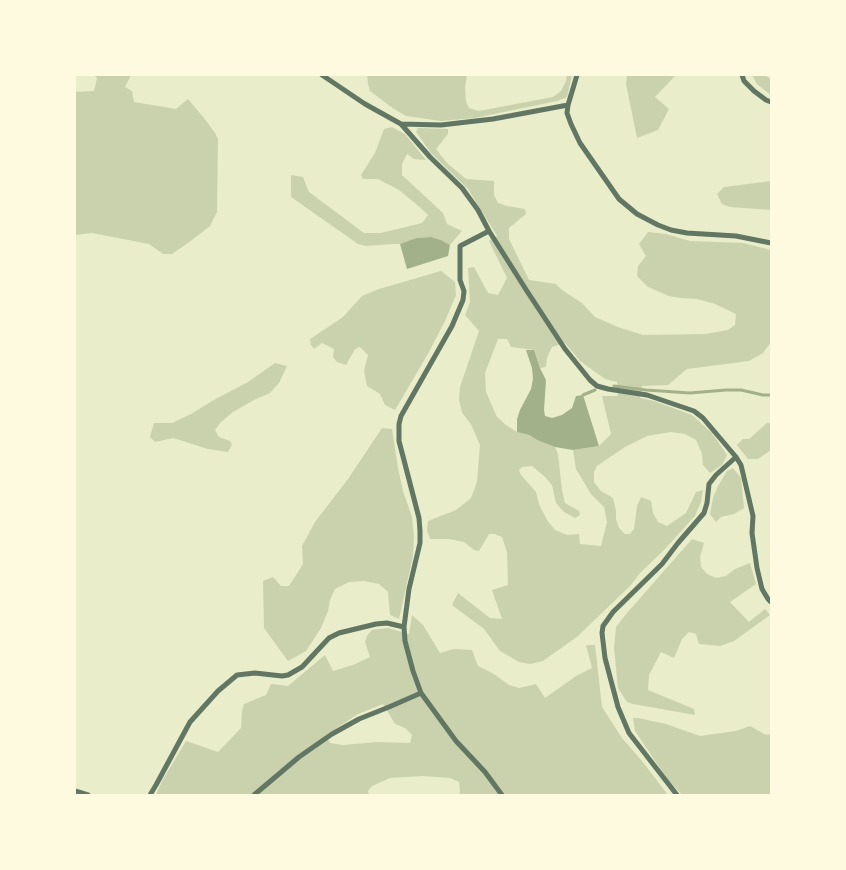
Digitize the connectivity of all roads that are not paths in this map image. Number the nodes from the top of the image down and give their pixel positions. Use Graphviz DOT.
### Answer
graph roads {
  1 [pos="322,75"];
  2 [pos="577,75"];
  3 [pos="742,75"];
  4 [pos="771,102"];
  5 [pos="568,105"];
  6 [pos="401,124"];
  7 [pos="489,230"];
  8 [pos="771,243"];
  9 [pos="736,457"];
  10 [pos="771,602"];
  11 [pos="404,627"];
  12 [pos="421,692"];
  13 [pos="75,791"];
  14 [pos="88,795"];
  15 [pos="150,795"];
  16 [pos="254,795"];
  17 [pos="502,795"];
  18 [pos="677,795"];
  1 -- 6 [label="street"];
  2 -- 5 [label="street"];
  3 -- 4 [label="street"];
  5 -- 6 [label="street"];
  5 -- 8 [label="street"];
  6 -- 7 [label="street"];
  7 -- 9 [label="street"];
  7 -- 11 [label="street"];
  9 -- 10 [label="street"];
  9 -- 18 [label="street"];
  11 -- 12 [label="street"];
  11 -- 15 [label="street"];
  12 -- 16 [label="street"];
  12 -- 17 [label="street"];
  13 -- 14 [label="street"];
}
